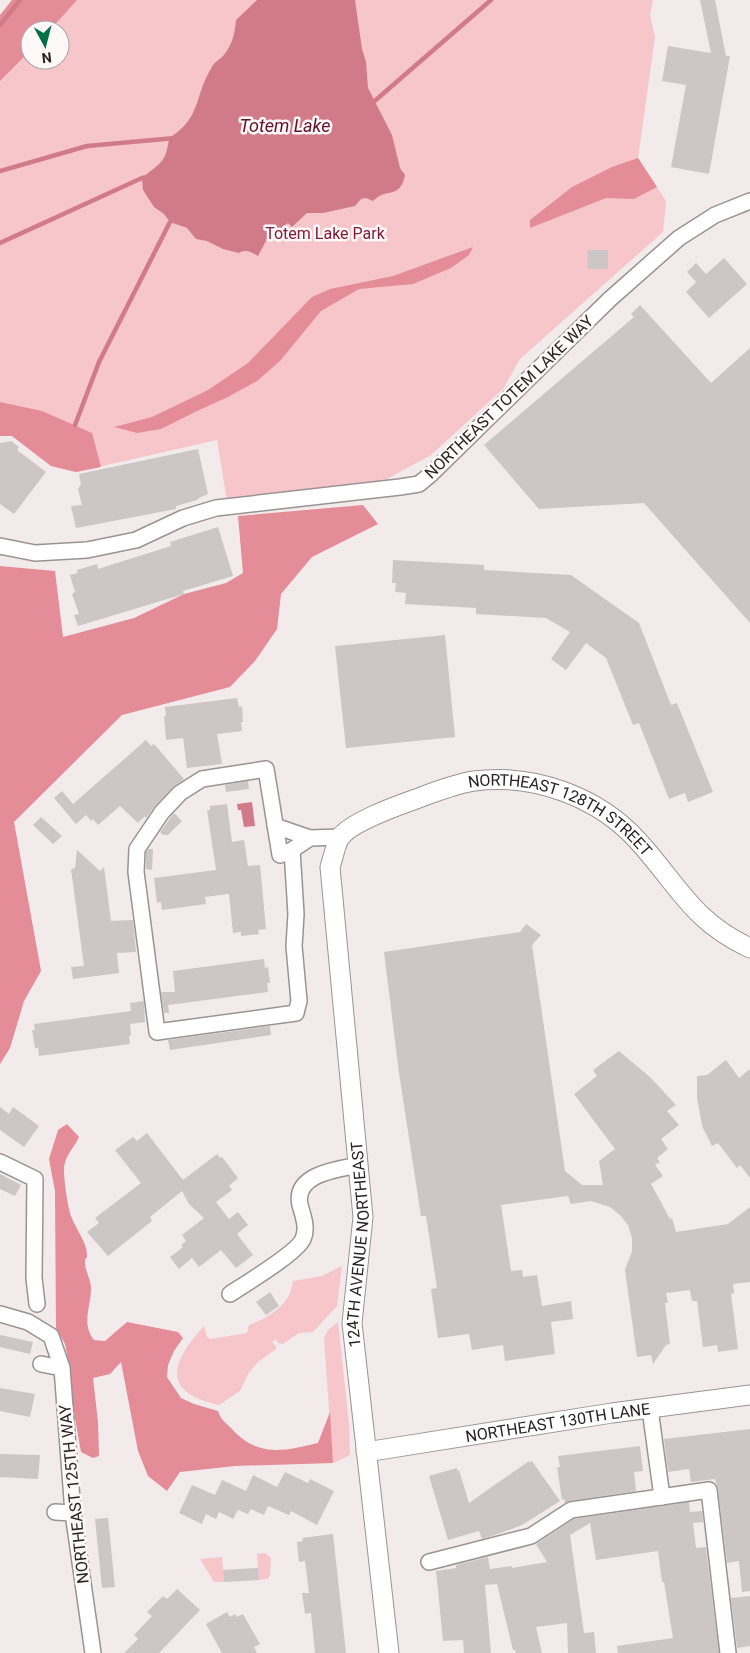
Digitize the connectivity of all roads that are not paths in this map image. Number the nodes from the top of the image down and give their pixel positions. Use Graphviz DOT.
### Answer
graph roads {
  1 [pos="750,200"];
  2 [pos="0,546"];
  3 [pos="275,826"];
  4 [pos="340,837"];
  5 [pos="310,838"];
  6 [pos="292,850"];
  7 [pos="750,948"];
  8 [pos="0,1162"];
  9 [pos="359,1165"];
  10 [pos="230,1294"];
  11 [pos="37,1304"];
  12 [pos="0,1314"];
  13 [pos="41,1364"];
  14 [pos="62,1368"];
  15 [pos="750,1395"];
  16 [pos="650,1409"];
  17 [pos="366,1452"];
  18 [pos="662,1497"];
  19 [pos="55,1512"];
  20 [pos="73,1513"];
  21 [pos="429,1562"];
  22 [pos="93,1653"];
  23 [pos="389,1653"];
  24 [pos="728,1653"];
  1 -- 2 [label="street, NORTHEAST TOTEM LAKE WAY"];
  3 -- 5 [label="street"];
  3 -- 6 [label="street"];
  3 -- 6 [label="street"];
  4 -- 5 [label="street"];
  4 -- 7 [label="street, NORTHEAST 128TH STREET"];
  4 -- 9 [label="street, 124TH AVENUE NORTHEAST"];
  5 -- 6 [label="street"];
  8 -- 11 [label="street"];
  9 -- 10 [label="street"];
  9 -- 17 [label="street, 124TH AVENUE NORTHEAST"];
  12 -- 14 [label="street, NORTHEAST 125TH WAY"];
  13 -- 14 [label="street"];
  14 -- 20 [label="street, NORTHEAST 125TH WAY"];
  15 -- 16 [label="street, NORTHEAST 130TH LANE"];
  16 -- 17 [label="street, NORTHEAST 130TH LANE"];
  16 -- 18 [label="street"];
  17 -- 23 [label="street, 124TH AVENUE NORTHEAST"];
  18 -- 21 [label="street"];
  18 -- 24 [label="street"];
  19 -- 20 [label="street"];
  20 -- 22 [label="street, NORTHEAST 125TH WAY"];
}
